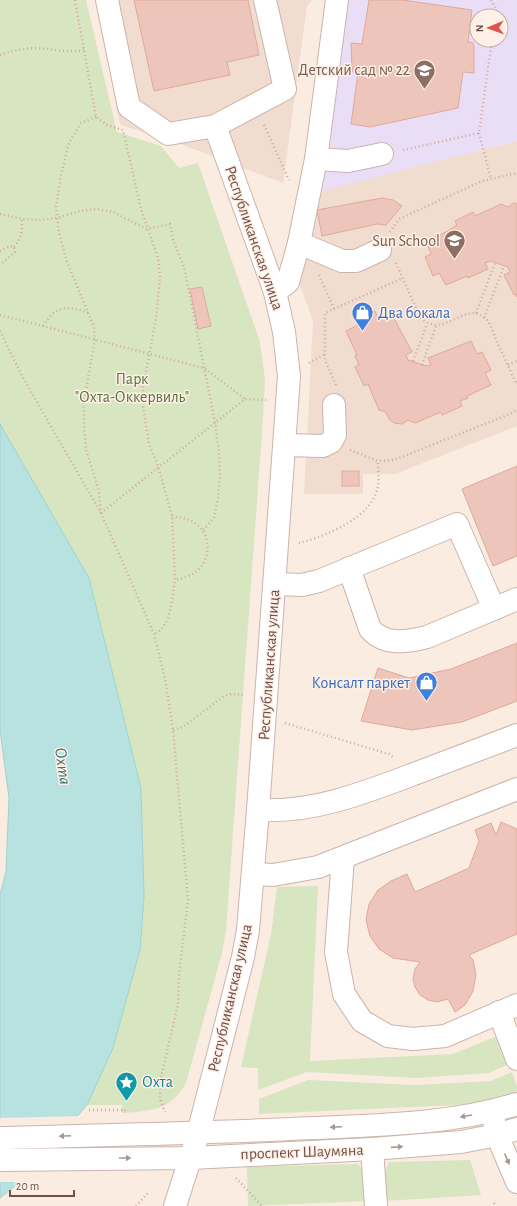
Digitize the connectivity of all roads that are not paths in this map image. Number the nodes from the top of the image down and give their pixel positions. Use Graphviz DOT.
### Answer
graph roads {
  1 [pos="107,0"];
  2 [pos="266,0"];
  3 [pos="337,0"];
  4 [pos="215,126"];
  5 [pos="382,154"];
  6 [pos="316,159"];
  7 [pos="304,245"];
  8 [pos="388,248"];
  9 [pos="275,292"];
  10 [pos="334,405"];
  11 [pos="285,445"];
  12 [pos="349,568"];
  13 [pos="275,584"];
  14 [pos="517,599"];
  15 [pos="494,609"];
  16 [pos="517,735"];
  17 [pos="512,797"];
  18 [pos="258,810"];
  19 [pos="343,858"];
  20 [pos="253,874"];
  21 [pos="508,1009"];
  22 [pos="517,1059"];
  23 [pos="517,1104"];
  24 [pos="492,1112"];
  25 [pos="507,1132"];
  26 [pos="198,1134"];
  27 [pos="0,1138"];
  28 [pos="372,1149"];
  29 [pos="191,1158"];
  30 [pos="0,1160"];
  31 [pos="517,1182"];
  32 [pos="175,1206"];
  33 [pos="376,1206"];
  1 -- 4 [label="street"];
  2 -- 4 [label="street"];
  3 -- 6 [label="street"];
  4 -- 9 [label="street, Республиканская улица"];
  5 -- 6 [label="street"];
  6 -- 7 [label="street"];
  7 -- 8 [label="street"];
  7 -- 9 [label="street"];
  9 -- 11 [label="street, Республиканская улица"];
  10 -- 11 [label="street"];
  11 -- 13 [label="street, Республиканская улица"];
  12 -- 13 [label="street"];
  12 -- 15 [label="street"];
  12 -- 15 [label="street"];
  13 -- 18 [label="street, Республиканская улица"];
  14 -- 15 [label="street"];
  16 -- 18 [label="street"];
  17 -- 19 [label="street"];
  18 -- 20 [label="street, Республиканская улица"];
  19 -- 20 [label="street"];
  19 -- 21 [label="street"];
  20 -- 26 [label="street, Республиканская улица"];
  21 -- 22 [label="street"];
  23 -- 24 [label="street, проспект Шаумяна"];
  24 -- 25 [label="street"];
  24 -- 26 [label="street, проспект Шаумяна, one-way"];
  28 -- 25 [label="street, проспект Шаумяна, one-way"];
  25 -- 31 [label="street, one-way"];
  26 -- 27 [label="street, проспект Шаумяна, one-way"];
  26 -- 29 [label="street, Республиканская улица"];
  28 -- 29 [label="street, проспект Шаумяна"];
  28 -- 33 [label="street"];
  30 -- 29 [label="street, проспект Шаумяна, one-way"];
  29 -- 32 [label="street, Республиканская улица"];
}
